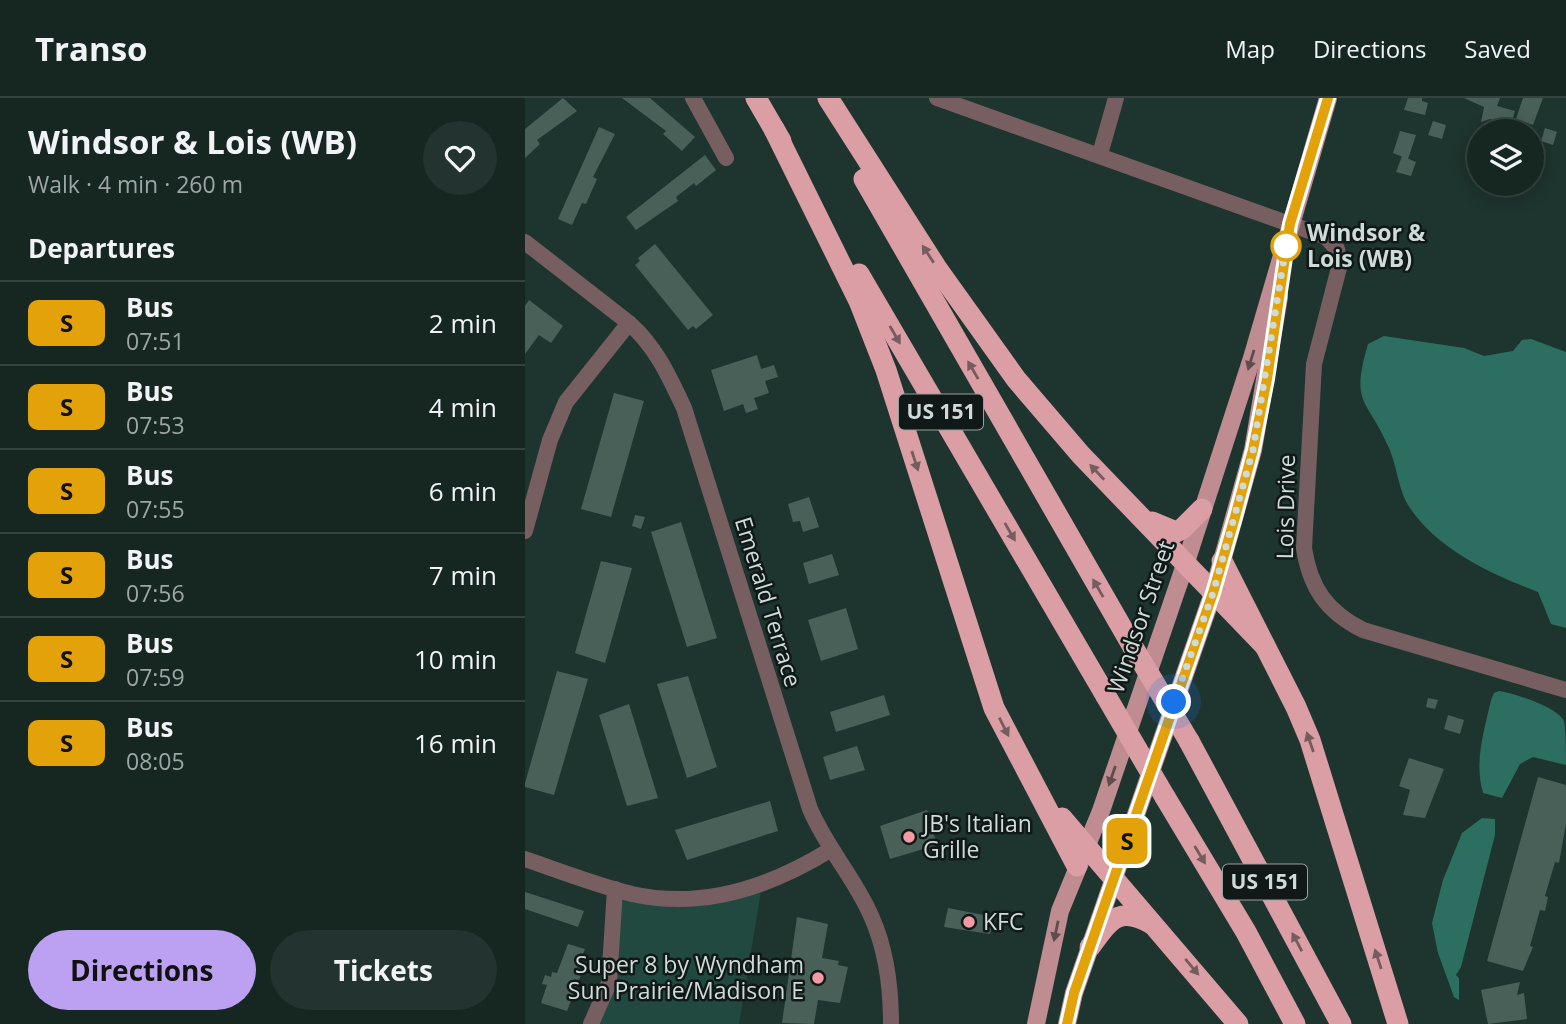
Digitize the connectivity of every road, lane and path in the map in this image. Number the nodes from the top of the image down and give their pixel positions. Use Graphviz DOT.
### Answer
graph roads {
  1 [pos="693,98"];
  2 [pos="756,98"];
  3 [pos="818,98"];
  4 [pos="828,98"];
  5 [pos="937,98"];
  6 [pos="1116,98"];
  7 [pos="1328,98"];
  8 [pos="774,129"];
  9 [pos="1100,154"];
  10 [pos="726,158"];
  11 [pos="1290,224"];
  12 [pos="525,242"];
  13 [pos="629,323"];
  14 [pos="1202,509"];
  15 [pos="1146,520"];
  16 [pos="525,531"];
  17 [pos="1222,561"];
  18 [pos="1186,562"];
  19 [pos="1213,593"];
  20 [pos="1264,645"];
  21 [pos="1566,690"];
  22 [pos="1035,788"];
  23 [pos="1086,843"];
  24 [pos="830,850"];
  25 [pos="525,859"];
  26 [pos="1077,866"];
  27 [pos="1115,880"];
  28 [pos="615,889"];
  29 [pos="1159,929"];
  30 [pos="1090,947"];
  31 [pos="591,1024"];
  32 [pos="891,1024"];
  33 [pos="1036,1024"];
  34 [pos="1067,1024"];
  35 [pos="1238,1024"];
  36 [pos="1295,1024"];
  37 [pos="1341,1024"];
  38 [pos="1398,1024"];
  1 -- 10 [label="street"];
  2 -- 8 [label="highway, US 151"];
  37 -- 3 [label="highway, US 151, one-way, bridge"];
  15 -- 4 [label="highway, one-way"];
  5 -- 9 [label="street, Lois Drive"];
  6 -- 9 [label="street"];
  7 -- 11 [label="main road, Windsor Street"];
  8 -- 22 [label="highway, one-way"];
  8 -- 36 [label="highway, US 151, one-way, bridge"];
  9 -- 11 [label="street, Lois Drive"];
  11 -- 14 [label="main road, Windsor Street, one-way"];
  11 -- 17 [label="main road, Windsor Street"];
  11 -- 21 [label="street, Lois Drive"];
  12 -- 13 [label="street, Emerald Terrace"];
  13 -- 16 [label="street"];
  13 -- 24 [label="street, Emerald Terrace"];
  14 -- 15 [label="highway"];
  14 -- 18 [label="main road, Windsor Street"];
  15 -- 18 [label="highway"];
  17 -- 19 [label="main road, Windsor Street"];
  17 -- 20 [label="highway"];
  18 -- 19 [label="highway"];
  18 -- 23 [label="main road, Windsor Street, one-way"];
  19 -- 20 [label="highway"];
  19 -- 27 [label="main road, Windsor Street"];
  38 -- 20 [label="highway, one-way"];
  22 -- 23 [label="highway"];
  22 -- 26 [label="highway"];
  23 -- 26 [label="main road, Windsor Street"];
  23 -- 27 [label="highway"];
  24 -- 28 [label="street"];
  24 -- 32 [label="street, Emerald Terrace"];
  25 -- 28 [label="street"];
  26 -- 33 [label="main road, Windsor Street, one-way"];
  27 -- 29 [label="highway"];
  27 -- 30 [label="main road, Windsor Street"];
  28 -- 31 [label="street"];
  29 -- 30 [label="highway"];
  29 -- 35 [label="highway, one-way"];
  30 -- 34 [label="main road, Windsor Street"];
}
